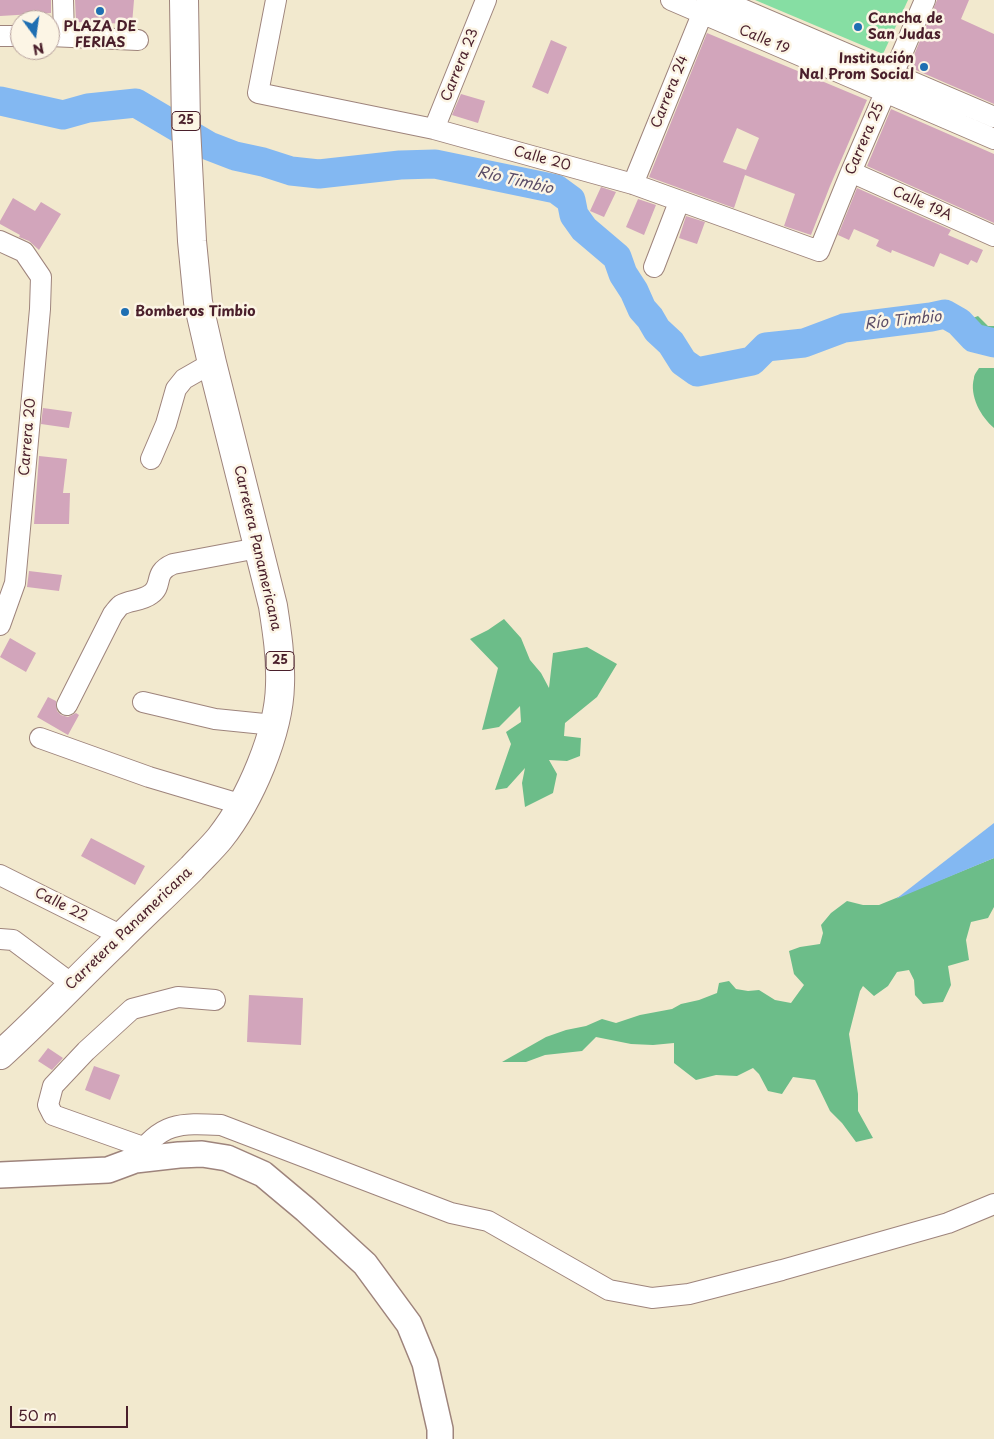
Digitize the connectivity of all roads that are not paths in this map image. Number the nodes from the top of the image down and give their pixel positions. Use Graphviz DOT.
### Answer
graph roads {
  1 [pos="63,0"];
  2 [pos="184,0"];
  3 [pos="276,0"];
  4 [pos="486,0"];
  5 [pos="671,0"];
  6 [pos="721,0"];
  7 [pos="925,0"];
  8 [pos="705,7"];
  9 [pos="60,18"];
  10 [pos="60,35"];
  11 [pos="138,40"];
  12 [pos="893,73"];
  13 [pos="885,91"];
  14 [pos="994,117"];
  15 [pos="434,130"];
  16 [pos="994,139"];
  17 [pos="850,172"];
  18 [pos="633,184"];
  19 [pos="679,202"];
  20 [pos="994,236"];
  21 [pos="0,241"];
  22 [pos="819,251"];
  23 [pos="654,267"];
  24 [pos="212,363"];
  25 [pos="151,458"];
  26 [pos="258,548"];
  27 [pos="0,625"];
  28 [pos="144,702"];
  29 [pos="67,705"];
  30 [pos="274,725"];
  31 [pos="40,738"];
  32 [pos="243,805"];
  33 [pos="0,875"];
  34 [pos="122,936"];
  35 [pos="0,939"];
  36 [pos="72,984"];
  37 [pos="215,1000"];
  38 [pos="0,1055"];
  39 [pos="139,1154"];
  40 [pos="0,1175"];
  41 [pos="994,1204"];
  42 [pos="440,1439"];
  1 -- 9 [label="street"];
  2 -- 24 [label="highway, Carretera Panamericana / 25"];
  3 -- 15 [label="street, Calle 20"];
  4 -- 15 [label="street, Carrera 23"];
  5 -- 8 [label="street, Calle 19"];
  6 -- 12 [label="street, Calle 19"];
  7 -- 12 [label="street, Carrera 25"];
  8 -- 13 [label="street, Calle 19"];
  8 -- 18 [label="street, Carrera 24"];
  10 -- 11 [label="street"];
  12 -- 13 [label="street, Carrera 25"];
  12 -- 14 [label="street, Calle 19"];
  13 -- 16 [label="street, Calle 19"];
  13 -- 17 [label="street, Carrera 25"];
  15 -- 18 [label="street, Calle 20"];
  17 -- 20 [label="street, Calle 19A"];
  17 -- 22 [label="street, Carrera 25"];
  18 -- 19 [label="street, Calle 20"];
  19 -- 22 [label="street, Calle 20"];
  19 -- 23 [label="street"];
  21 -- 27 [label="street, Carrera 20"];
  24 -- 25 [label="street"];
  24 -- 26 [label="highway, Carretera Panamericana / 25"];
  26 -- 29 [label="street"];
  26 -- 30 [label="highway, Carretera Panamericana / 25"];
  28 -- 30 [label="street"];
  30 -- 32 [label="highway, Carretera Panamericana / 25"];
  31 -- 32 [label="street"];
  32 -- 34 [label="highway, Carretera Panamericana / 25"];
  33 -- 34 [label="street, Calle 22"];
  34 -- 36 [label="highway, Carretera Panamericana / 25"];
  35 -- 36 [label="street"];
  36 -- 38 [label="highway, Carretera Panamericana / 25"];
  37 -- 39 [label="street"];
  39 -- 40 [label="main road"];
  39 -- 41 [label="street"];
  39 -- 42 [label="main road"];
}
